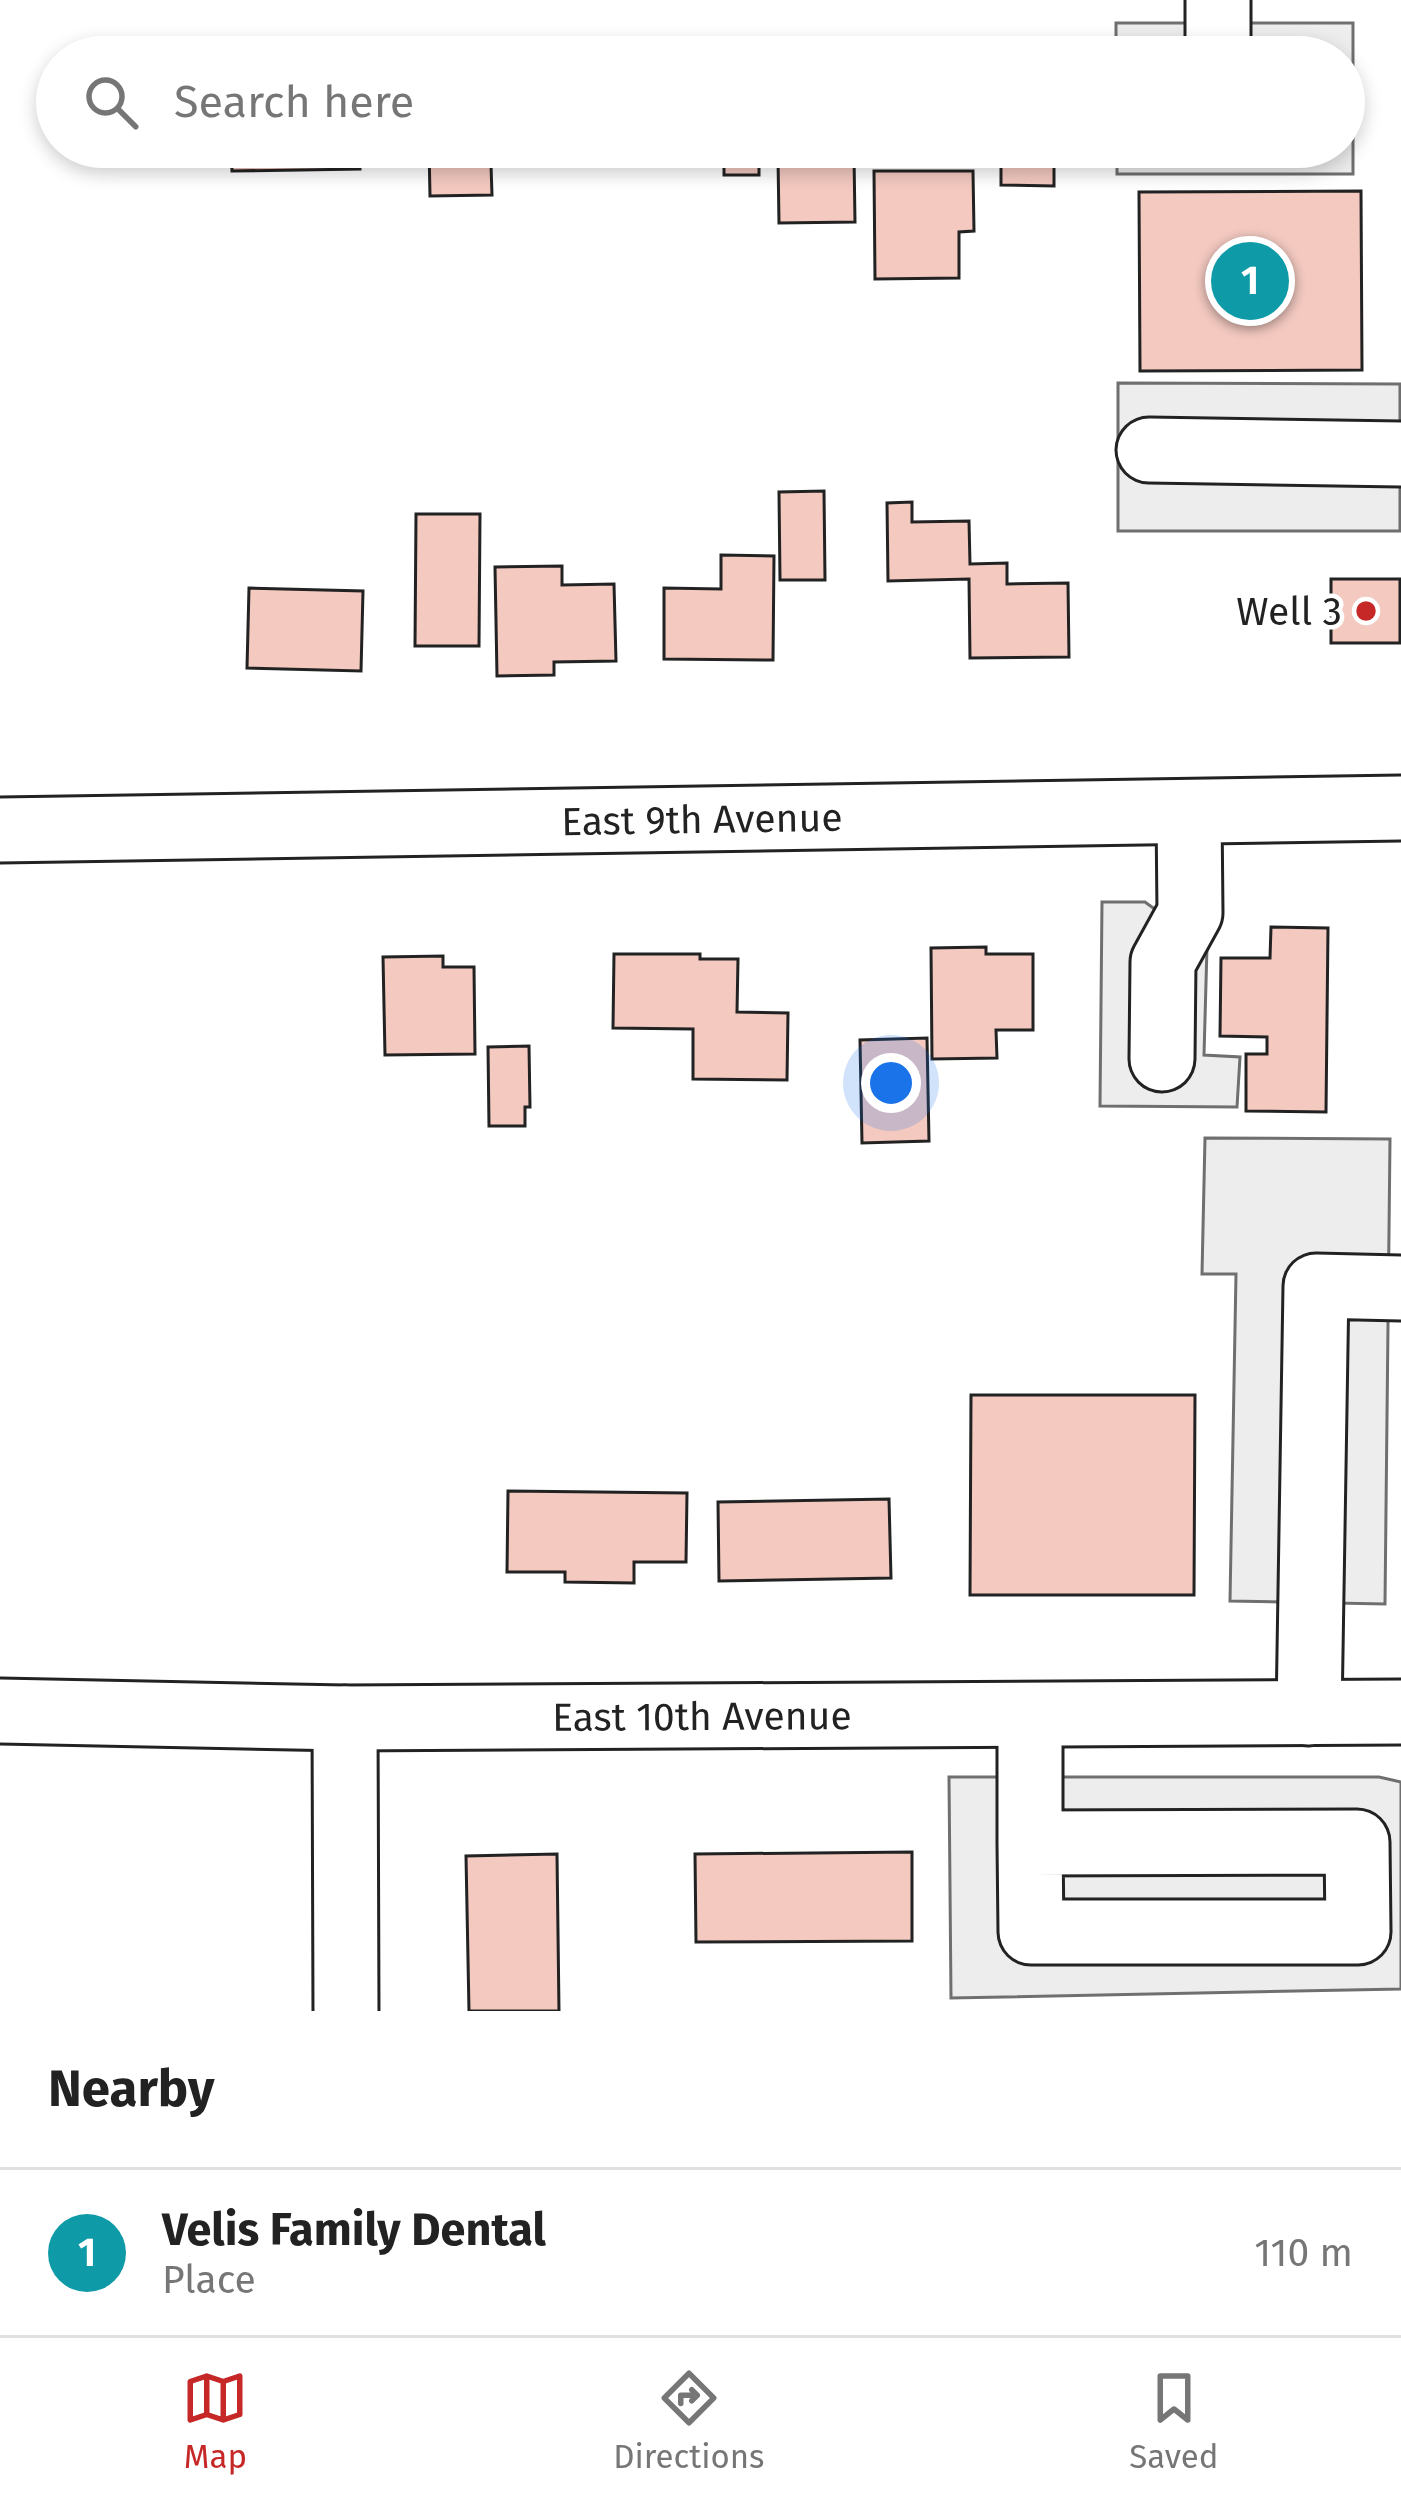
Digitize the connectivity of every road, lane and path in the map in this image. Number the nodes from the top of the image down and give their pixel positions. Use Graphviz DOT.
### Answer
graph roads {
  1 [pos="1218,0"];
  2 [pos="1218,36"];
  3 [pos="1149,450"];
  4 [pos="1401,454"];
  5 [pos="1401,808"];
  6 [pos="1189,812"];
  7 [pos="0,830"];
  8 [pos="1162,1059"];
  9 [pos="1401,1288"];
  10 [pos="0,1711"];
  11 [pos="1401,1712"];
  12 [pos="1309,1713"];
  13 [pos="1030,1714"];
  14 [pos="345,1718"];
  15 [pos="1030,1844"];
  16 [pos="1379,1935"];
  17 [pos="346,2011"];
  1 -- 2 [label="street"];
  3 -- 4 [label="street"];
  5 -- 6 [label="street, East 9th Avenue"];
  6 -- 7 [label="street, East 9th Avenue"];
  6 -- 8 [label="street"];
  9 -- 12 [label="street"];
  10 -- 14 [label="street, East 10th Avenue"];
  11 -- 12 [label="street, East 10th Avenue"];
  12 -- 13 [label="street, East 10th Avenue"];
  13 -- 14 [label="street, East 10th Avenue"];
  13 -- 15 [label="street"];
  14 -- 17 [label="street"];
  15 -- 16 [label="street"];
  15 -- 16 [label="street"];
}
